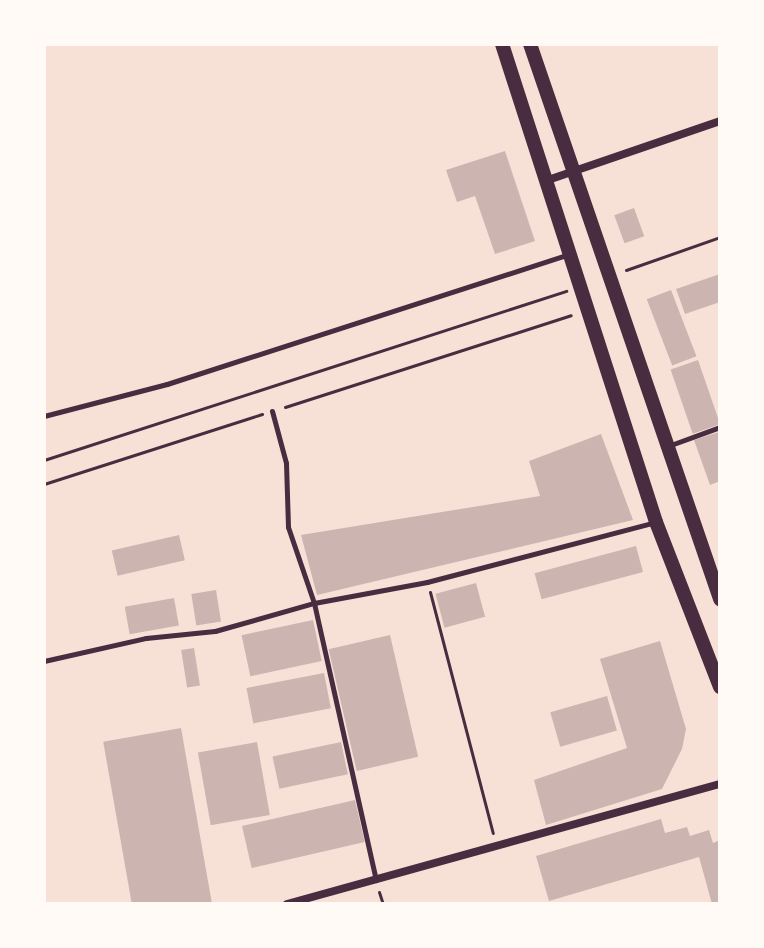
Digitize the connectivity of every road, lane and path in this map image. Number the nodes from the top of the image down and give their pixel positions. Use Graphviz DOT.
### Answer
graph roads {
  1 [pos="502,44"];
  2 [pos="530,44"];
  3 [pos="720,121"];
  4 [pos="573,172"];
  5 [pos="548,180"];
  6 [pos="720,237"];
  7 [pos="572,253"];
  8 [pos="650,262"];
  9 [pos="530,303"];
  10 [pos="590,309"];
  11 [pos="272,411"];
  12 [pos="44,416"];
  13 [pos="720,427"];
  14 [pos="667,446"];
  15 [pos="44,460"];
  16 [pos="44,484"];
  17 [pos="656,522"];
  18 [pos="427,582"];
  19 [pos="720,599"];
  20 [pos="314,603"];
  21 [pos="44,661"];
  22 [pos="720,687"];
  23 [pos="720,784"];
  24 [pos="497,848"];
  25 [pos="376,881"];
  26 [pos="287,904"];
  1 -- 5 [label="main road"];
  2 -- 4 [label="main road"];
  3 -- 4 [label="street"];
  4 -- 5 [label="street"];
  4 -- 14 [label="main road"];
  5 -- 7 [label="main road"];
  6 -- 8 [label="path"];
  7 -- 10 [label="main road"];
  7 -- 12 [label="lane"];
  9 -- 15 [label="path"];
  10 -- 11 [label="path"];
  10 -- 17 [label="main road"];
  11 -- 16 [label="path"];
  11 -- 20 [label="lane"];
  13 -- 14 [label="lane"];
  14 -- 19 [label="main road"];
  17 -- 18 [label="lane"];
  17 -- 22 [label="main road"];
  18 -- 20 [label="lane"];
  18 -- 24 [label="path"];
  20 -- 21 [label="lane"];
  20 -- 25 [label="lane"];
  23 -- 24 [label="street"];
  24 -- 25 [label="street"];
  25 -- 26 [label="street"];
}
